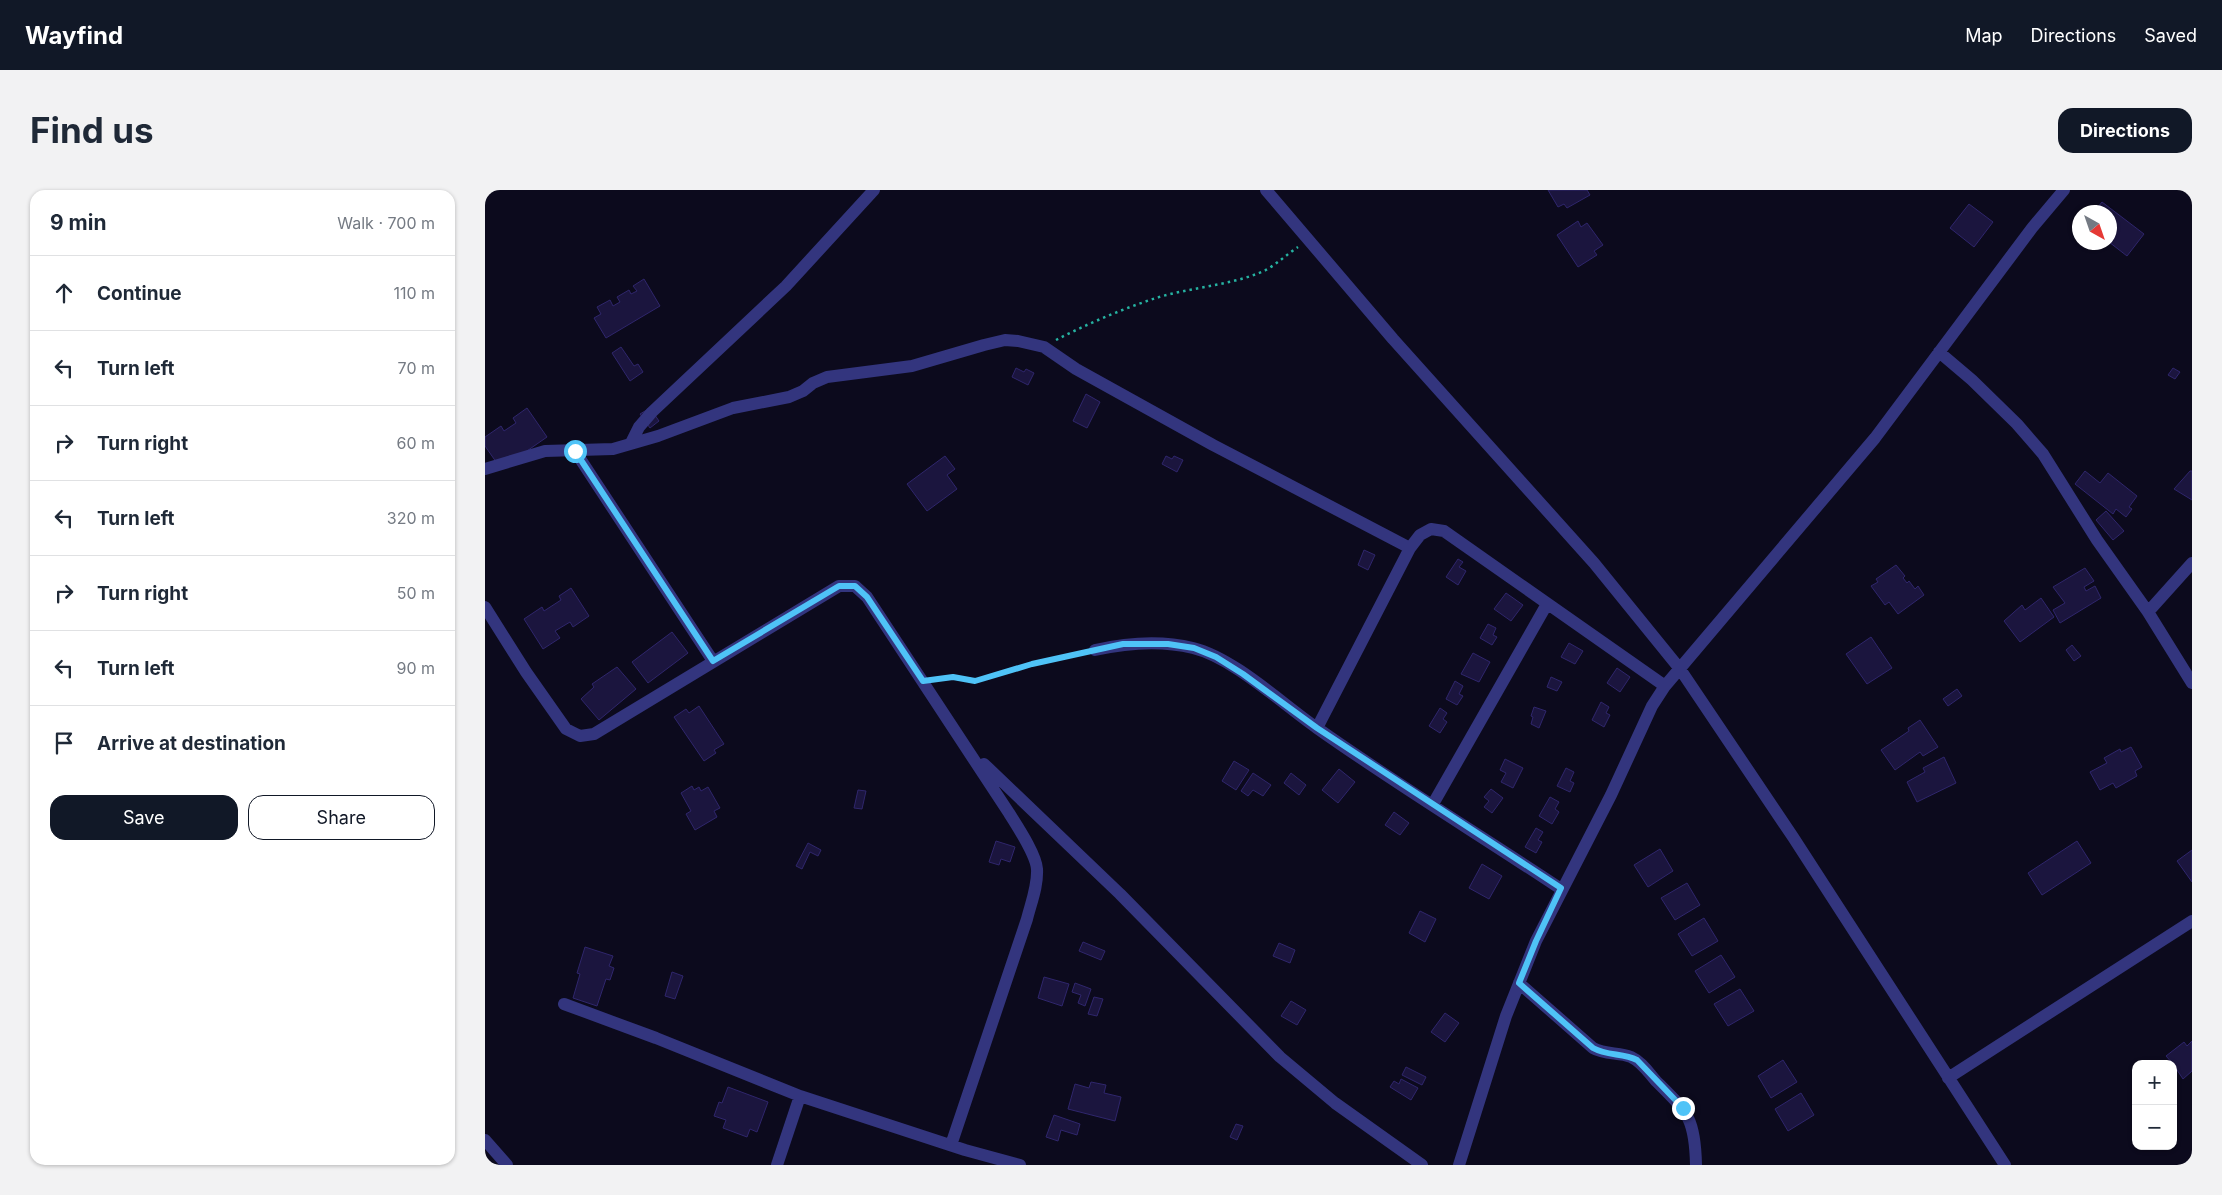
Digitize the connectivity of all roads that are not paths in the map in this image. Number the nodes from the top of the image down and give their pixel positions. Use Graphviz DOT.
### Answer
graph roads {
  1 [pos="874,190"];
  2 [pos="1265,190"];
  3 [pos="2064,190"];
  4 [pos="1939,352"];
  5 [pos="631,443"];
  6 [pos="575,451"];
  7 [pos="485,469"];
  8 [pos="1410,548"];
  9 [pos="2192,563"];
  10 [pos="1547,604"];
  11 [pos="485,607"];
  12 [pos="2147,612"];
  13 [pos="1095,650"];
  14 [pos="713,661"];
  15 [pos="1680,669"];
  16 [pos="2192,683"];
  17 [pos="1665,686"];
  18 [pos="1317,728"];
  19 [pos="969,750"];
  20 [pos="1433,804"];
  21 [pos="1561,888"];
  22 [pos="2192,921"];
  23 [pos="1519,983"];
  24 [pos="564,1004"];
  25 [pos="1948,1078"];
  26 [pos="800,1096"];
  27 [pos="485,1140"];
  28 [pos="951,1145"];
  29 [pos="507,1165"];
  30 [pos="777,1165"];
  31 [pos="1019,1165"];
  32 [pos="1422,1165"];
  33 [pos="1459,1165"];
  34 [pos="1696,1165"];
  35 [pos="2005,1165"];
  1 -- 5 [label="street"];
  2 -- 15 [label="street"];
  3 -- 4 [label="street"];
  4 -- 12 [label="street"];
  4 -- 15 [label="street"];
  5 -- 6 [label="street"];
  5 -- 8 [label="street"];
  6 -- 7 [label="street"];
  6 -- 14 [label="street"];
  8 -- 10 [label="street"];
  8 -- 18 [label="street"];
  9 -- 12 [label="street"];
  10 -- 17 [label="street"];
  10 -- 20 [label="street"];
  11 -- 14 [label="street"];
  12 -- 16 [label="street"];
  13 -- 18 [label="street"];
  14 -- 19 [label="street"];
  15 -- 17 [label="street"];
  15 -- 25 [label="street"];
  17 -- 21 [label="street"];
  18 -- 20 [label="street"];
  19 -- 28 [label="street"];
  19 -- 32 [label="street"];
  20 -- 21 [label="street"];
  21 -- 23 [label="street"];
  22 -- 25 [label="street"];
  23 -- 33 [label="street"];
  23 -- 34 [label="street"];
  24 -- 26 [label="street"];
  25 -- 35 [label="street"];
  26 -- 28 [label="street"];
  26 -- 30 [label="street"];
  27 -- 29 [label="street"];
  28 -- 31 [label="street"];
}
